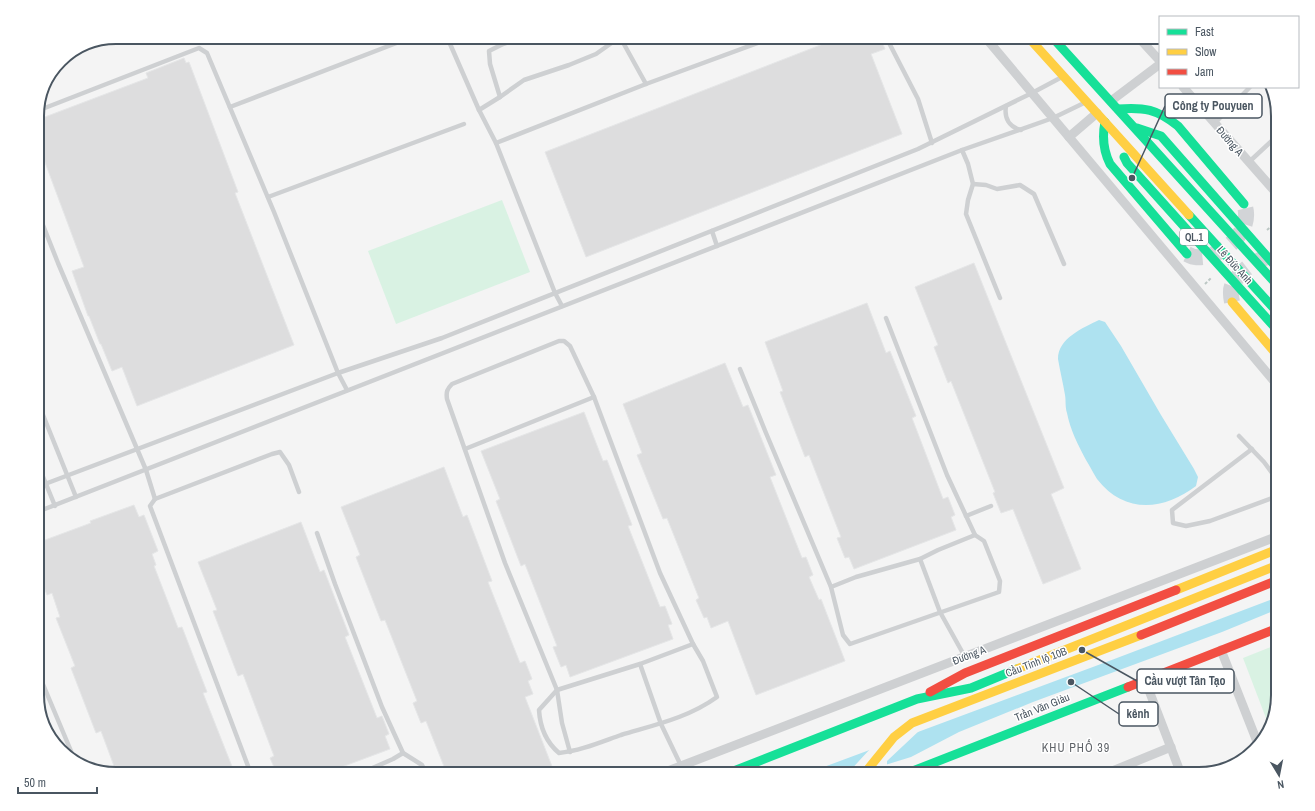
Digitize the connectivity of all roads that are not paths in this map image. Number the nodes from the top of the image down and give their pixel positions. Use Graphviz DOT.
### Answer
graph roads {
  1 [pos="394,44"];
  2 [pos="450,44"];
  3 [pos="503,44"];
  4 [pos="610,44"];
  5 [pos="624,44"];
  6 [pos="755,44"];
  7 [pos="890,44"];
  8 [pos="991,44"];
  9 [pos="1034,44"];
  10 [pos="1058,44"];
  11 [pos="1144,44"];
  12 [pos="1159,60"];
  13 [pos="1159,65"];
  14 [pos="1064,76"];
  15 [pos="646,84"];
  16 [pos="1184,88"];
  17 [pos="1249,88"];
  18 [pos="1032,93"];
  19 [pos="500,97"];
  20 [pos="1111,101"];
  21 [pos="1086,102"];
  22 [pos="1006,106"];
  23 [pos="45,107"];
  24 [pos="230,107"];
  25 [pos="1118,109"];
  26 [pos="479,110"];
  27 [pos="1097,113"];
  28 [pos="1053,118"];
  29 [pos="1105,122"];
  30 [pos="1215,123"];
  31 [pos="464,124"];
  32 [pos="1135,127"];
  33 [pos="1022,130"];
  34 [pos="1068,137"];
  35 [pos="1120,138"];
  36 [pos="1271,142"];
  37 [pos="496,143"];
  38 [pos="932,143"];
  39 [pos="962,150"];
  40 [pos="1249,162"];
  41 [pos="973,184"];
  42 [pos="1271,187"];
  43 [pos="268,197"];
  44 [pos="1244,204"];
  45 [pos="44,228"];
  46 [pos="712,231"];
  47 [pos="717,246"];
  48 [pos="1187,254"];
  49 [pos="1271,261"];
  50 [pos="1064,264"];
  51 [pos="1271,278"];
  52 [pos="555,293"];
  53 [pos="1000,298"];
  54 [pos="1232,302"];
  55 [pos="1271,305"];
  56 [pos="562,306"];
  57 [pos="886,318"];
  58 [pos="1271,323"];
  59 [pos="1271,348"];
  60 [pos="740,369"];
  61 [pos="338,373"];
  62 [pos="1271,378"];
  63 [pos="346,390"];
  64 [pos="594,397"];
  65 [pos="44,419"];
  66 [pos="1239,436"];
  67 [pos="137,448"];
  68 [pos="465,449"];
  69 [pos="1252,449"];
  70 [pos="146,470"];
  71 [pos="1271,472"];
  72 [pos="67,475"];
  73 [pos="44,479"];
  74 [pos="46,484"];
  75 [pos="299,492"];
  76 [pos="76,497"];
  77 [pos="155,499"];
  78 [pos="1271,499"];
  79 [pos="55,506"];
  80 [pos="991,506"];
  81 [pos="44,510"];
  82 [pos="966,516"];
  83 [pos="317,533"];
  84 [pos="975,535"];
  85 [pos="1271,539"];
  86 [pos="1271,552"];
  87 [pos="920,559"];
  88 [pos="1271,568"];
  89 [pos="1271,583"];
  90 [pos="831,586"];
  91 [pos="940,612"];
  92 [pos="1271,631"];
  93 [pos="693,644"];
  94 [pos="1221,650"];
  95 [pos="965,657"];
  96 [pos="640,664"];
  97 [pos="1145,680"];
  98 [pos="44,687"];
  99 [pos="557,690"];
  100 [pos="921,698"];
  101 [pos="662,724"];
  102 [pos="1256,739"];
  103 [pos="1171,747"];
  104 [pos="71,751"];
  105 [pos="403,752"];
  106 [pos="570,752"];
  107 [pos="248,767"];
  108 [pos="375,767"];
  109 [pos="423,767"];
  110 [pos="682,767"];
  111 [pos="690,767"];
  112 [pos="744,767"];
  113 [pos="870,767"];
  114 [pos="926,767"];
  115 [pos="1122,767"];
  116 [pos="1178,767"];
  1 -- 24 [label="lane"];
  2 -- 26 [label="lane"];
  3 -- 19 [label="lane"];
  4 -- 19 [label="lane"];
  5 -- 15 [label="lane"];
  6 -- 15 [label="lane"];
  7 -- 38 [label="lane"];
  8 -- 18 [label="street"];
  9 -- 14 [label="main road, Lê Đức Anh / QL.1"];
  10 -- 20 [label="main road, Lê Đức Anh / QL.1"];
  11 -- 12 [label="street"];
  13 -- 20 [label="street"];
  14 -- 18 [label="lane"];
  14 -- 21 [label="main road, Lê Đức Anh / QL.1"];
  15 -- 37 [label="lane"];
  16 -- 30 [label="street, Đường A"];
  17 -- 30 [label="lane"];
  18 -- 22 [label="lane"];
  18 -- 28 [label="street"];
  19 -- 26 [label="lane"];
  20 -- 25 [label="main road, Lê Đức Anh / QL.1"];
  21 -- 27 [label="main road, Lê Đức Anh / QL.1"];
  21 -- 28 [label="lane"];
  22 -- 33 [label="lane"];
  22 -- 38 [label="lane"];
  23 -- 24 [label="lane"];
  24 -- 43 [label="lane"];
  25 -- 32 [label="main road, Lê Đức Anh / QL.1"];
  25 -- 44 [label="main road"];
  26 -- 37 [label="lane"];
  27 -- 29 [label="main road, Lê Đức Anh / QL.1"];
  27 -- 34 [label="street"];
  28 -- 33 [label="lane"];
  28 -- 34 [label="street"];
  29 -- 35 [label="main road, Lê Đức Anh / QL.1"];
  29 -- 48 [label="main road"];
  30 -- 40 [label="street, Đường A"];
  31 -- 43 [label="lane"];
  32 -- 49 [label="main road, Lê Đức Anh / QL.1"];
  32 -- 51 [label="main road, Lê Đức Anh / QL.1"];
  33 -- 39 [label="lane"];
  34 -- 62 [label="street"];
  35 -- 55 [label="main road, Lê Đức Anh / QL.1"];
  35 -- 58 [label="main road, Lê Đức Anh / QL.1"];
  36 -- 40 [label="lane"];
  37 -- 52 [label="lane"];
  38 -- 46 [label="lane"];
  39 -- 41 [label="lane"];
  39 -- 47 [label="lane"];
  40 -- 42 [label="street, Đường A"];
  41 -- 50 [label="lane"];
  41 -- 53 [label="lane"];
  43 -- 61 [label="lane"];
  45 -- 67 [label="lane"];
  46 -- 47 [label="lane"];
  46 -- 52 [label="lane"];
  47 -- 56 [label="lane"];
  52 -- 56 [label="lane"];
  52 -- 61 [label="lane"];
  54 -- 59 [label="main road"];
  56 -- 63 [label="lane"];
  57 -- 82 [label="lane"];
  60 -- 90 [label="lane"];
  61 -- 63 [label="lane"];
  61 -- 67 [label="lane"];
  63 -- 70 [label="lane"];
  64 -- 68 [label="lane"];
  64 -- 68 [label="lane"];
  64 -- 93 [label="lane"];
  65 -- 72 [label="lane"];
  66 -- 69 [label="lane"];
  67 -- 70 [label="lane"];
  67 -- 72 [label="lane"];
  68 -- 99 [label="lane"];
  69 -- 71 [label="lane"];
  69 -- 78 [label="lane"];
  70 -- 76 [label="lane"];
  70 -- 77 [label="lane"];
  72 -- 74 [label="lane"];
  72 -- 76 [label="lane"];
  73 -- 74 [label="lane"];
  74 -- 79 [label="lane"];
  75 -- 77 [label="lane"];
  76 -- 79 [label="lane"];
  77 -- 107 [label="lane"];
  79 -- 81 [label="lane"];
  80 -- 82 [label="lane"];
  82 -- 84 [label="lane"];
  83 -- 105 [label="lane"];
  84 -- 87 [label="lane"];
  84 -- 91 [label="lane"];
  85 -- 95 [label="street, Đường A"];
  86 -- 100 [label="main road"];
  87 -- 90 [label="lane"];
  87 -- 91 [label="lane"];
  88 -- 100 [label="main road, Cầu Tỉnh lộ 10B"];
  89 -- 113 [label="main road, Cầu Tỉnh lộ 10B"];
  90 -- 91 [label="lane"];
  91 -- 95 [label="lane"];
  92 -- 94 [label="main road, Trần Văn Giàu"];
  93 -- 96 [label="lane"];
  93 -- 101 [label="lane"];
  94 -- 97 [label="main road, Trần Văn Giàu"];
  94 -- 102 [label="street"];
  95 -- 111 [label="street, Đường A"];
  96 -- 99 [label="lane"];
  96 -- 101 [label="lane"];
  97 -- 103 [label="street"];
  97 -- 114 [label="main road, Trần Văn Giàu"];
  98 -- 104 [label="lane"];
  99 -- 106 [label="lane"];
  99 -- 106 [label="lane"];
  100 -- 112 [label="main road"];
  101 -- 106 [label="lane"];
  101 -- 110 [label="lane"];
  103 -- 115 [label="street"];
  103 -- 116 [label="street"];
  105 -- 108 [label="lane"];
  105 -- 109 [label="lane"];
}
